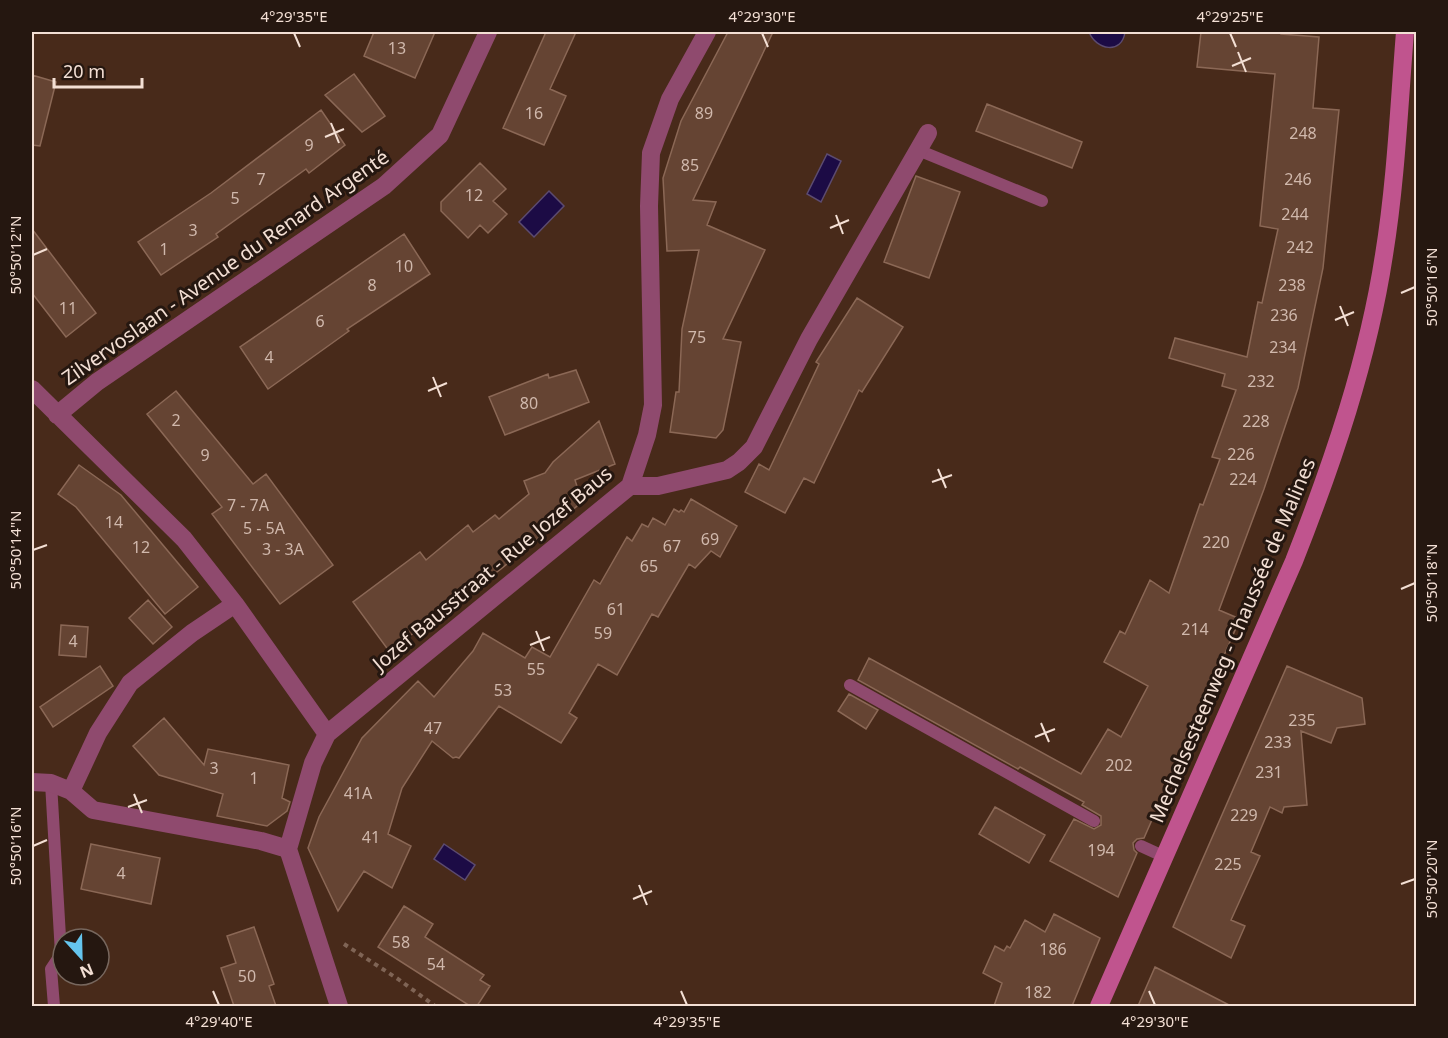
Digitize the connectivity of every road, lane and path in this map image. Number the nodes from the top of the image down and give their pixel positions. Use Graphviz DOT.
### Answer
graph roads {
  1 [pos="488,32"];
  2 [pos="707,32"];
  3 [pos="1405,32"];
  4 [pos="928,133"];
  5 [pos="918,150"];
  6 [pos="1042,201"];
  7 [pos="32,389"];
  8 [pos="57,415"];
  9 [pos="630,486"];
  10 [pos="235,604"];
  11 [pos="850,685"];
  12 [pos="327,734"];
  13 [pos="32,782"];
  14 [pos="51,783"];
  15 [pos="71,791"];
  16 [pos="1094,821"];
  17 [pos="1141,846"];
  18 [pos="288,849"];
  19 [pos="1166,857"];
  20 [pos="317,943"];
  21 [pos="54,1006"];
  22 [pos="339,1006"];
  23 [pos="435,1006"];
  24 [pos="1099,1006"];
  1 -- 8 [label="street, Zilvervoslaan - Avenue du Renard Argenté"];
  2 -- 9 [label="street, Jozef Bausstraat - Rue Jozef Baus"];
  3 -- 19 [label="main road, Mechelsesteenweg - Chaussée de Malines"];
  4 -- 5 [label="street"];
  5 -- 6 [label="lane"];
  5 -- 9 [label="street"];
  7 -- 8 [label="street"];
  8 -- 10 [label="street"];
  9 -- 12 [label="street, Jozef Bausstraat - Rue Jozef Baus"];
  10 -- 12 [label="street"];
  10 -- 15 [label="street"];
  11 -- 16 [label="lane"];
  12 -- 18 [label="street, Jozef Bausstraat - Rue Jozef Baus"];
  13 -- 14 [label="street"];
  14 -- 15 [label="street"];
  14 -- 21 [label="lane"];
  15 -- 18 [label="street"];
  17 -- 19 [label="lane"];
  18 -- 20 [label="street"];
  19 -- 24 [label="main road, Mechelsesteenweg - Chaussée de Malines"];
  20 -- 22 [label="street"];
  20 -- 23 [label="path"];
}
